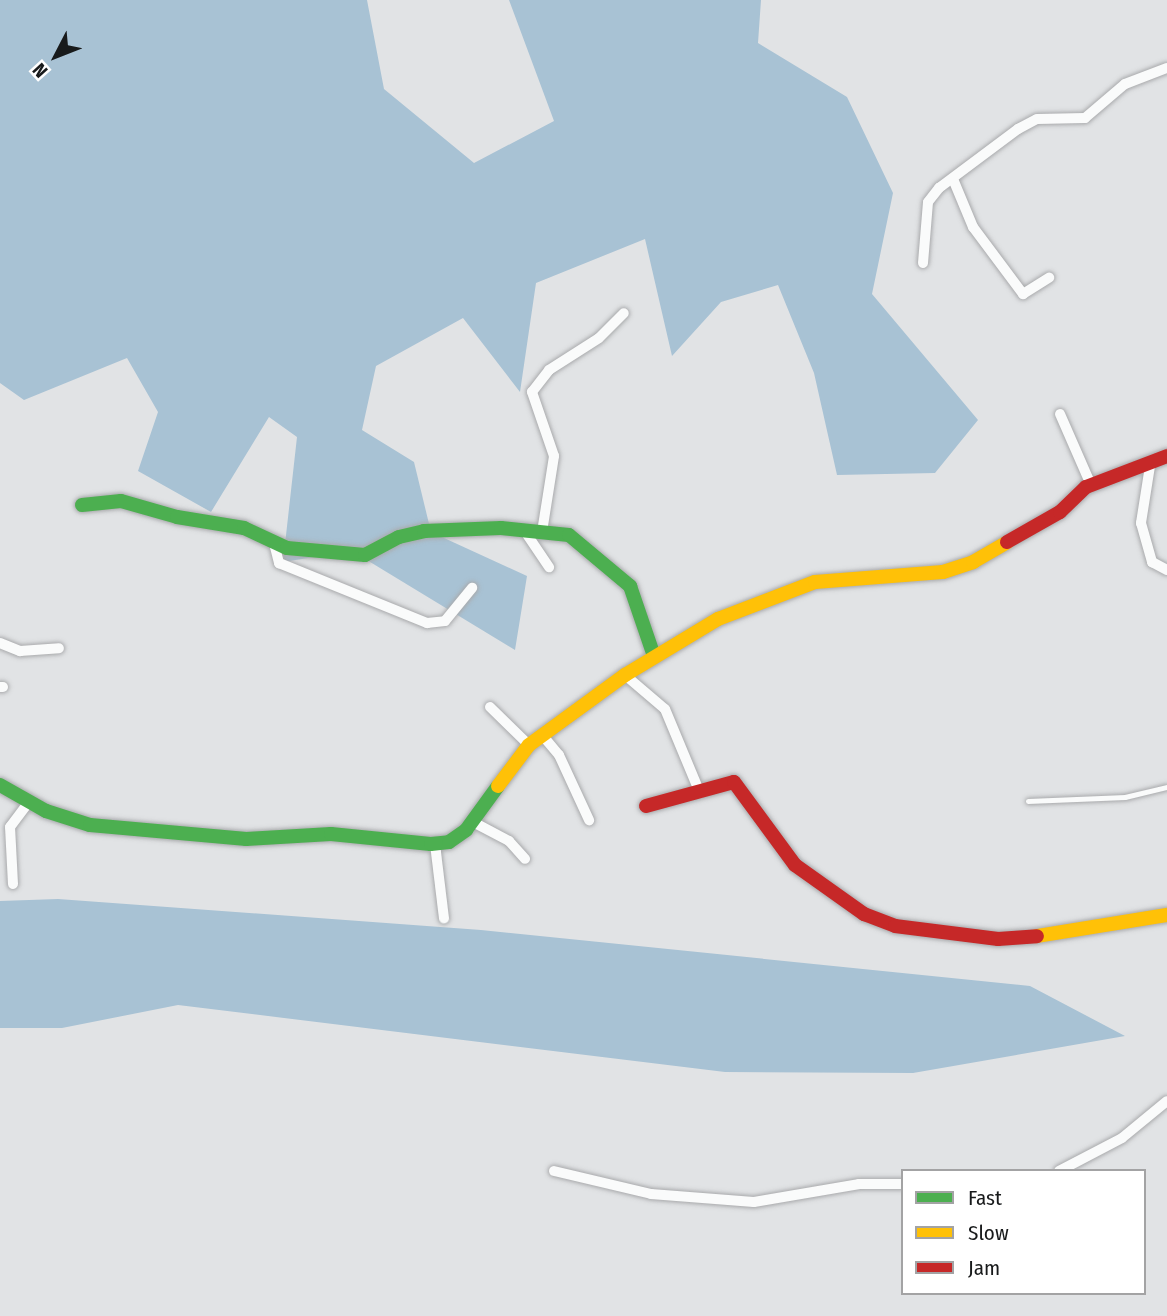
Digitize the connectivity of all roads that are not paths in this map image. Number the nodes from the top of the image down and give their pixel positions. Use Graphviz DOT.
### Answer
graph roads {
  1 [pos="1167,68"];
  2 [pos="953,179"];
  3 [pos="923,263"];
  4 [pos="1049,278"];
  5 [pos="624,313"];
  6 [pos="1060,414"];
  7 [pos="1167,456"];
  8 [pos="1150,466"];
  9 [pos="1091,485"];
  10 [pos="82,505"];
  11 [pos="524,530"];
  12 [pos="541,532"];
  13 [pos="274,543"];
  14 [pos="549,567"];
  15 [pos="1167,570"];
  16 [pos="472,588"];
  17 [pos="0,643"];
  18 [pos="59,648"];
  19 [pos="654,656"];
  20 [pos="625,675"];
  21 [pos="490,706"];
  22 [pos="543,736"];
  23 [pos="529,745"];
  24 [pos="0,785"];
  25 [pos="1167,787"];
  26 [pos="700,793"];
  27 [pos="1028,801"];
  28 [pos="29,802"];
  29 [pos="646,806"];
  30 [pos="589,820"];
  31 [pos="473,822"];
  32 [pos="435,844"];
  33 [pos="525,859"];
  34 [pos="13,884"];
  35 [pos="1167,915"];
  36 [pos="444,918"];
  37 [pos="1167,1101"];
  38 [pos="1063,1169"];
  39 [pos="554,1171"];
  40 [pos="901,1184"];
  1 -- 2 [label="street"];
  2 -- 3 [label="street"];
  2 -- 4 [label="street"];
  5 -- 12 [label="street"];
  6 -- 9 [label="street"];
  7 -- 8 [label="street"];
  8 -- 9 [label="street"];
  8 -- 15 [label="street"];
  9 -- 19 [label="street"];
  10 -- 13 [label="street"];
  11 -- 12 [label="street"];
  11 -- 13 [label="street"];
  11 -- 14 [label="street"];
  12 -- 19 [label="street"];
  13 -- 16 [label="street"];
  17 -- 18 [label="street"];
  19 -- 20 [label="street"];
  20 -- 22 [label="street"];
  20 -- 26 [label="street"];
  21 -- 23 [label="street"];
  22 -- 23 [label="street"];
  22 -- 30 [label="street"];
  23 -- 31 [label="street"];
  24 -- 28 [label="street"];
  25 -- 27 [label="lane"];
  26 -- 29 [label="street"];
  26 -- 35 [label="street"];
  28 -- 32 [label="street"];
  28 -- 34 [label="street"];
  31 -- 32 [label="street"];
  31 -- 33 [label="street"];
  32 -- 36 [label="street"];
  37 -- 38 [label="street"];
  39 -- 40 [label="street"];
}
